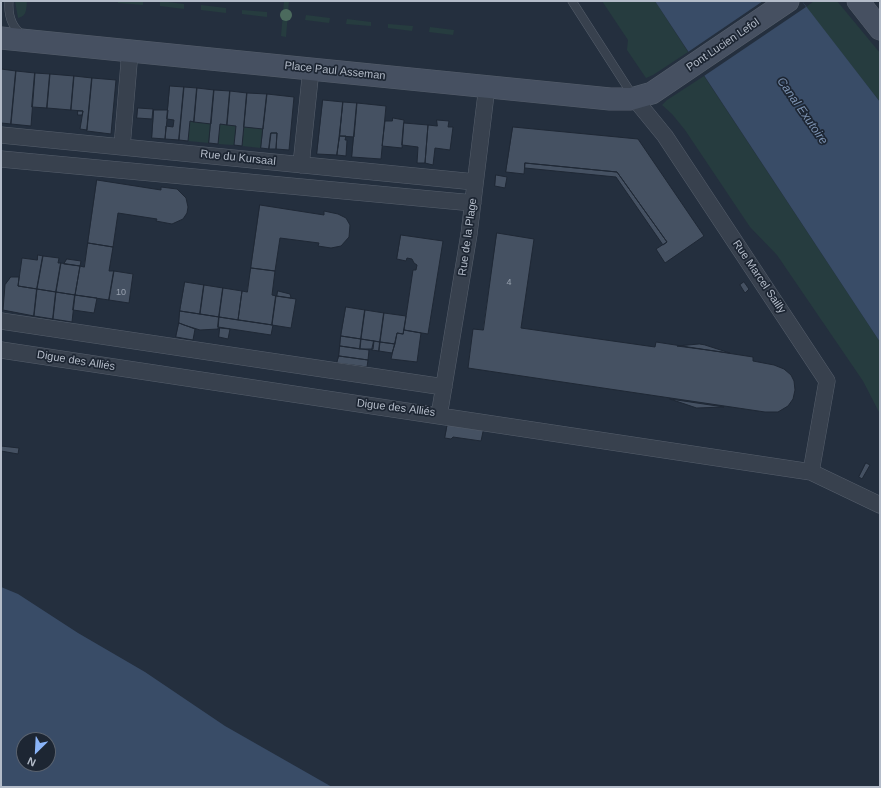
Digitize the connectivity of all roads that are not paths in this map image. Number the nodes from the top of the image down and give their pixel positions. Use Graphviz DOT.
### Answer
graph roads {
  1 [pos="9,1"];
  2 [pos="572,1"];
  3 [pos="788,1"];
  4 [pos="858,1"];
  5 [pos="880,29"];
  6 [pos="1,38"];
  7 [pos="35,42"];
  8 [pos="130,51"];
  9 [pos="311,69"];
  10 [pos="487,86"];
  11 [pos="657,89"];
  12 [pos="634,98"];
  13 [pos="1,135"];
  14 [pos="122,147"];
  15 [pos="1,159"];
  16 [pos="301,165"];
  17 [pos="475,182"];
  18 [pos="473,203"];
  19 [pos="1,321"];
  20 [pos="1,350"];
  21 [pos="444,387"];
  22 [pos="439,416"];
  23 [pos="811,472"];
  24 [pos="880,505"];
  1 -- 7 [label="lane, Place Paul Asseman"];
  2 -- 12 [label="lane"];
  3 -- 11 [label="street, Pont Lucien Lefol"];
  4 -- 5 [label="street"];
  6 -- 7 [label="street, Place Paul Asseman"];
  7 -- 8 [label="street, Place Paul Asseman"];
  8 -- 9 [label="street, Place Paul Asseman"];
  8 -- 14 [label="street"];
  9 -- 10 [label="street, Place Paul Asseman"];
  9 -- 16 [label="street"];
  10 -- 12 [label="street, Place Paul Asseman"];
  10 -- 17 [label="street, Rue de la Plage"];
  11 -- 12 [label="street, Place Paul Asseman"];
  12 -- 23 [label="street, Rue Marcel Sailly"];
  13 -- 14 [label="street, Rue du Kursaal"];
  14 -- 16 [label="street, Rue du Kursaal"];
  15 -- 18 [label="street, Rue du Kursaal"];
  16 -- 17 [label="street, Rue du Kursaal"];
  17 -- 18 [label="street, Rue de la Plage"];
  18 -- 21 [label="street, Rue de la Plage"];
  19 -- 21 [label="street"];
  20 -- 22 [label="street, Digue des Alliés"];
  21 -- 22 [label="street, Digue des Alliés"];
  22 -- 23 [label="street"];
  23 -- 24 [label="street"];
}
